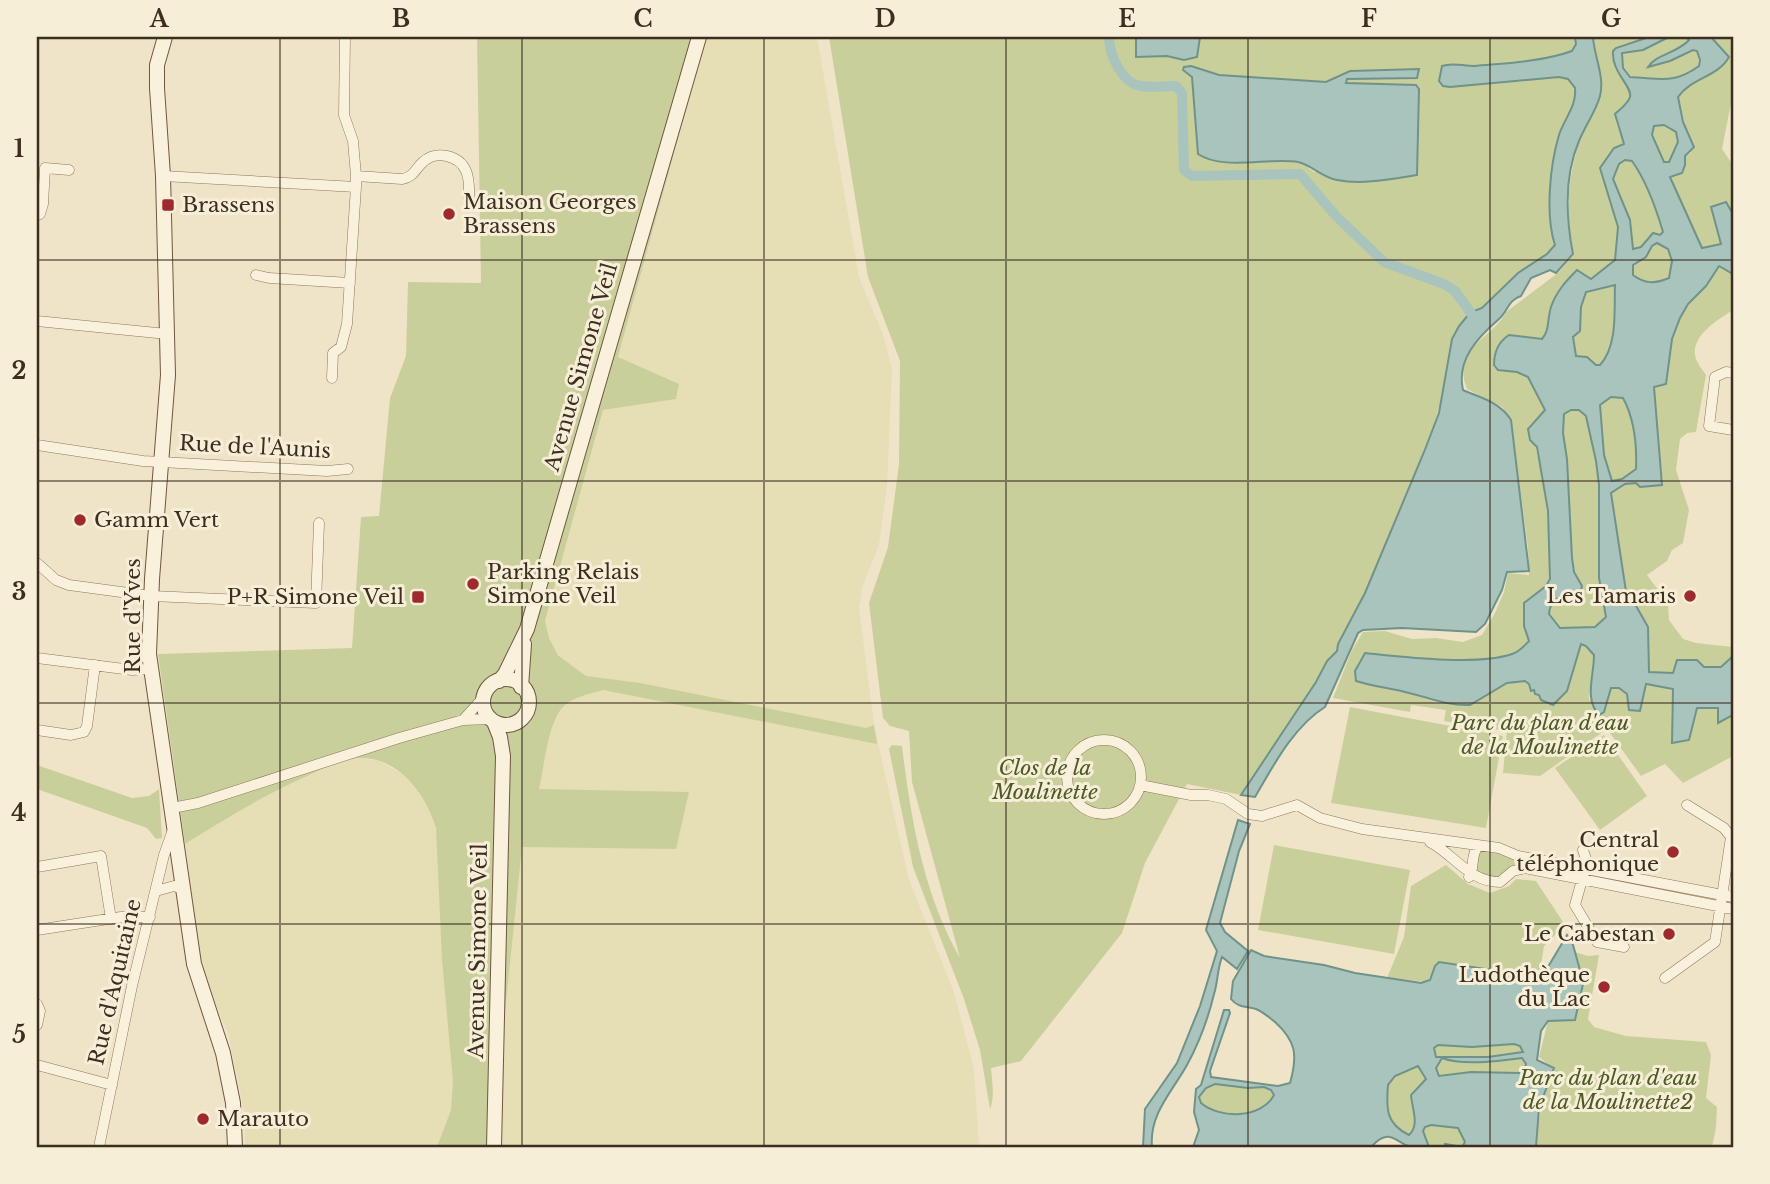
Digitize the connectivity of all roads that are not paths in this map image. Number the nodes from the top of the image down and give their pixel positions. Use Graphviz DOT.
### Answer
graph roads {
  1 [pos="165,37"];
  2 [pos="345,37"];
  3 [pos="699,37"];
  4 [pos="69,170"];
  5 [pos="163,176"];
  6 [pos="356,181"];
  7 [pos="469,199"];
  8 [pos="37,215"];
  9 [pos="256,275"];
  10 [pos="350,283"];
  11 [pos="37,321"];
  12 [pos="167,334"];
  13 [pos="1733,373"];
  14 [pos="332,378"];
  15 [pos="1733,430"];
  16 [pos="37,445"];
  17 [pos="161,461"];
  18 [pos="348,469"];
  19 [pos="319,523"];
  20 [pos="37,563"];
  21 [pos="151,596"];
  22 [pos="527,629"];
  23 [pos="37,658"];
  24 [pos="95,665"];
  25 [pos="151,669"];
  26 [pos="499,681"];
  27 [pos="522,687"];
  28 [pos="483,698"];
  29 [pos="463,720"];
  30 [pos="492,720"];
  31 [pos="516,723"];
  32 [pos="37,730"];
  33 [pos="503,756"];
  34 [pos="1140,785"];
  35 [pos="1687,806"];
  36 [pos="172,808"];
  37 [pos="174,827"];
  38 [pos="1424,838"];
  39 [pos="1478,846"];
  40 [pos="1583,850"];
  41 [pos="37,867"];
  42 [pos="181,874"];
  43 [pos="1582,874"];
  44 [pos="159,876"];
  45 [pos="1469,876"];
  46 [pos="183,889"];
  47 [pos="156,891"];
  48 [pos="1722,895"];
  49 [pos="1733,897"];
  50 [pos="1721,906"];
  51 [pos="1733,909"];
  52 [pos="150,917"];
  53 [pos="111,919"];
  54 [pos="37,930"];
  55 [pos="1624,947"];
  56 [pos="1665,978"];
  57 [pos="37,1004"];
  58 [pos="37,1025"];
  59 [pos="37,1065"];
  60 [pos="112,1085"];
  61 [pos="99,1147"];
  62 [pos="235,1147"];
  63 [pos="494,1147"];
  1 -- 5 [label="main road, Rue d'Yves"];
  2 -- 6 [label="street"];
  3 -- 22 [label="main road, Avenue Simone Veil"];
  4 -- 8 [label="street"];
  5 -- 6 [label="street"];
  5 -- 12 [label="main road, Rue d'Yves"];
  6 -- 7 [label="street"];
  6 -- 10 [label="street"];
  9 -- 10 [label="street"];
  10 -- 14 [label="street"];
  11 -- 12 [label="street"];
  12 -- 17 [label="main road, Rue d'Yves"];
  13 -- 15 [label="street"];
  16 -- 17 [label="street, Rue de l'Aunis"];
  17 -- 18 [label="street, Rue de l'Aunis"];
  17 -- 21 [label="main road, Rue d'Yves"];
  19 -- 21 [label="street"];
  20 -- 21 [label="street"];
  21 -- 25 [label="main road, Rue d'Yves"];
  22 -- 26 [label="main road"];
  22 -- 27 [label="main road"];
  23 -- 24 [label="street"];
  24 -- 25 [label="street"];
  24 -- 32 [label="street"];
  25 -- 36 [label="main road, Rue d'Yves"];
  26 -- 27 [label="main road"];
  26 -- 28 [label="main road"];
  27 -- 31 [label="main road"];
  28 -- 29 [label="street"];
  28 -- 30 [label="main road"];
  29 -- 30 [label="street"];
  29 -- 36 [label="street"];
  30 -- 31 [label="main road"];
  30 -- 33 [label="main road"];
  31 -- 33 [label="main road"];
  33 -- 63 [label="main road, Avenue Simone Veil"];
  34 -- 34 [label="street"];
  34 -- 38 [label="street"];
  35 -- 48 [label="street"];
  36 -- 37 [label="main road, Rue d'Yves"];
  37 -- 42 [label="main road, Rue d'Yves"];
  37 -- 44 [label="street, Rue d'Aquitaine"];
  38 -- 39 [label="street"];
  38 -- 45 [label="street"];
  39 -- 43 [label="street"];
  39 -- 45 [label="street"];
  40 -- 43 [label="street"];
  41 -- 53 [label="street"];
  42 -- 44 [label="street"];
  42 -- 46 [label="main road, Rue d'Yves"];
  43 -- 45 [label="street"];
  43 -- 48 [label="street"];
  43 -- 50 [label="street"];
  43 -- 55 [label="street"];
  44 -- 47 [label="street, Rue d'Aquitaine"];
  46 -- 47 [label="street"];
  46 -- 62 [label="main road, Rue d'Yves"];
  47 -- 52 [label="street, Rue d'Aquitaine"];
  48 -- 49 [label="street"];
  48 -- 50 [label="street"];
  50 -- 51 [label="street"];
  50 -- 56 [label="street"];
  52 -- 53 [label="street"];
  52 -- 60 [label="street, Rue d'Aquitaine"];
  53 -- 54 [label="street"];
  57 -- 58 [label="street"];
  59 -- 60 [label="street"];
  60 -- 61 [label="street, Rue d'Aquitaine"];
}
